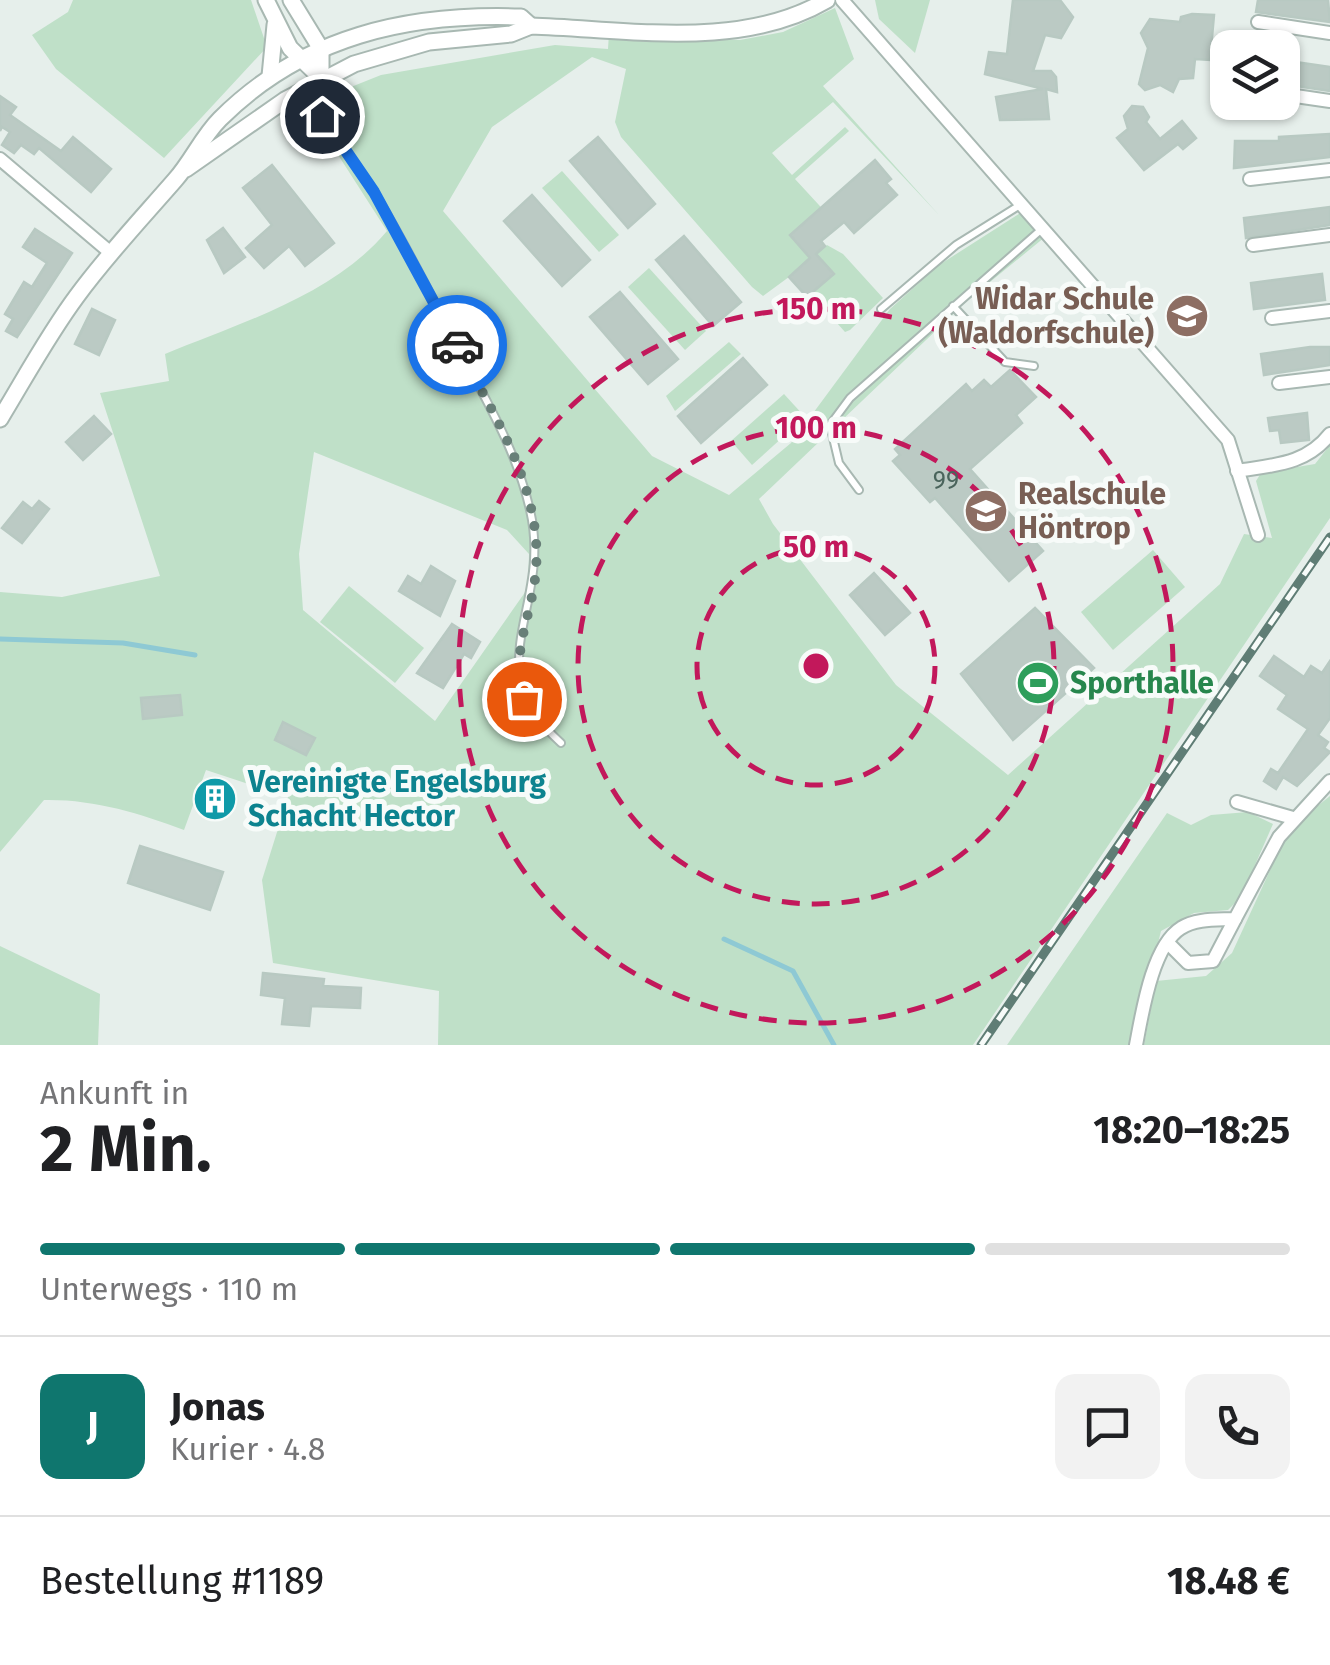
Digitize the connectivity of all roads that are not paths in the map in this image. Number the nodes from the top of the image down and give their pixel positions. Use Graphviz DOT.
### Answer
graph roads {
  1 [pos="266,0"];
  2 [pos="291,0"];
  3 [pos="827,0"];
  4 [pos="842,0"];
  5 [pos="275,21"];
  6 [pos="1258,22"];
  7 [pos="531,26"];
  8 [pos="1330,33"];
  9 [pos="321,49"];
  10 [pos="298,60"];
  11 [pos="270,76"];
  12 [pos="322,78"];
  13 [pos="306,88"];
  14 [pos="1300,97"];
  15 [pos="1330,101"];
  16 [pos="0,159"];
  17 [pos="1330,170"];
  18 [pos="182,172"];
  19 [pos="1250,179"];
  20 [pos="1023,204"];
  21 [pos="1044,227"];
  22 [pos="1330,235"];
  23 [pos="1253,245"];
  24 [pos="111,253"];
  25 [pos="953,306"];
  26 [pos="882,309"];
  27 [pos="1330,311"];
  28 [pos="1272,318"];
  29 [pos="1034,366"];
  30 [pos="1330,376"];
  31 [pos="1279,383"];
  32 [pos="0,419"];
  33 [pos="1330,434"];
  34 [pos="1236,471"];
  35 [pos="859,490"];
  36 [pos="1258,535"];
  37 [pos="562,744"];
  38 [pos="1330,781"];
  39 [pos="1237,802"];
  40 [pos="1293,818"];
  41 [pos="1236,919"];
  42 [pos="1168,943"];
  43 [pos="1136,1045"];
  1 -- 5 [label="street"];
  2 -- 9 [label="street"];
  3 -- 7 [label="street"];
  4 -- 20 [label="street"];
  5 -- 10 [label="street"];
  5 -- 11 [label="street"];
  6 -- 8 [label="street"];
  7 -- 9 [label="street"];
  7 -- 12 [label="street"];
  9 -- 10 [label="street"];
  9 -- 12 [label="street"];
  10 -- 11 [label="street"];
  10 -- 12 [label="street"];
  11 -- 18 [label="street"];
  12 -- 13 [label="street"];
  13 -- 18 [label="street"];
  13 -- 37 [label="lane"];
  14 -- 15 [label="street"];
  16 -- 24 [label="street"];
  17 -- 19 [label="street"];
  18 -- 24 [label="street"];
  20 -- 21 [label="street"];
  20 -- 26 [label="lane"];
  21 -- 25 [label="lane"];
  21 -- 34 [label="street"];
  22 -- 23 [label="street"];
  24 -- 32 [label="street"];
  25 -- 29 [label="lane"];
  25 -- 35 [label="lane"];
  27 -- 28 [label="street"];
  30 -- 31 [label="street"];
  33 -- 34 [label="street"];
  34 -- 36 [label="street"];
  38 -- 40 [label="street"];
  39 -- 40 [label="street"];
  40 -- 41 [label="street"];
  41 -- 42 [label="street"];
  41 -- 42 [label="street"];
  42 -- 43 [label="street"];
}
